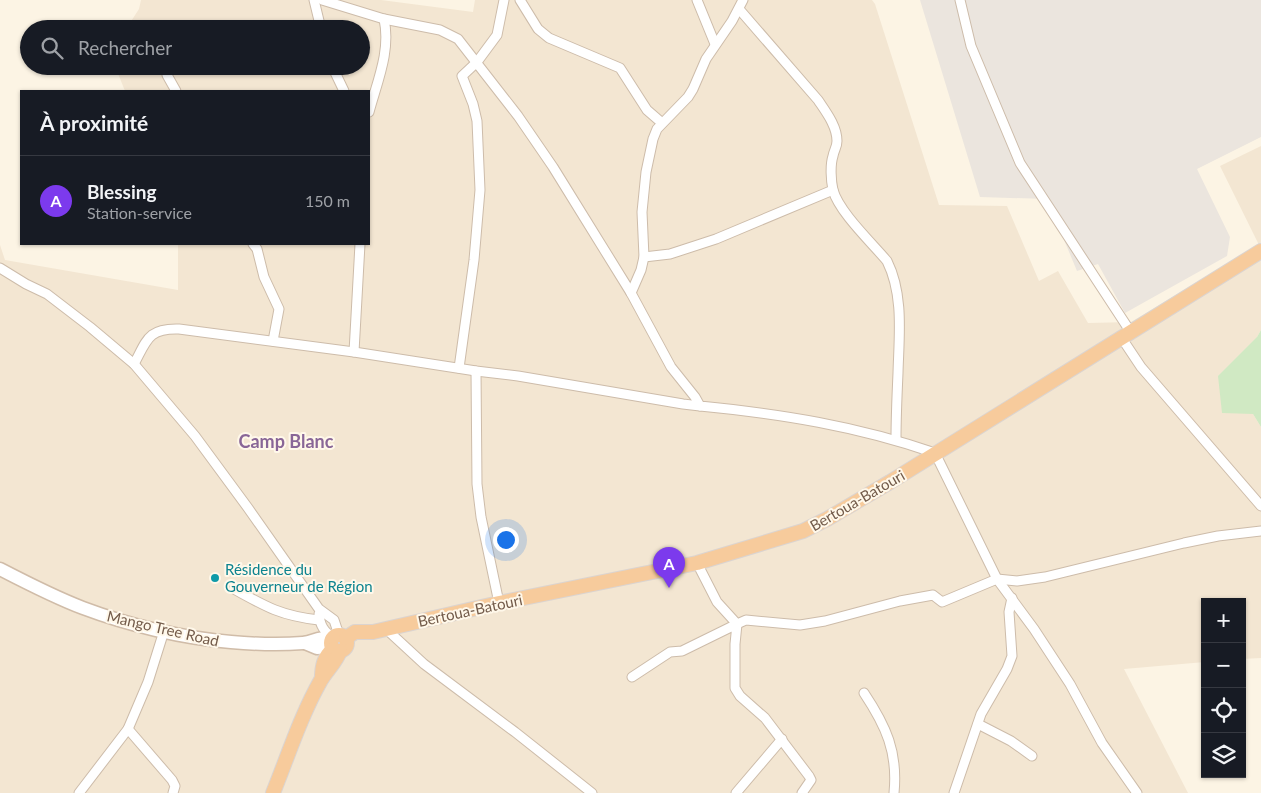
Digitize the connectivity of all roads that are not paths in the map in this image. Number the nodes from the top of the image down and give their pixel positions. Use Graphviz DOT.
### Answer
graph roads {
  1 [pos="314,0"];
  2 [pos="322,0"];
  3 [pos="504,0"];
  4 [pos="520,0"];
  5 [pos="697,0"];
  6 [pos="743,0"];
  7 [pos="960,0"];
  8 [pos="739,10"];
  9 [pos="384,19"];
  10 [pos="319,20"];
  11 [pos="715,44"];
  12 [pos="477,62"];
  13 [pos="167,75"];
  14 [pos="336,75"];
  15 [pos="175,90"];
  16 [pos="344,90"];
  17 [pos="370,108"];
  18 [pos="662,123"];
  19 [pos="833,190"];
  20 [pos="254,245"];
  21 [pos="360,245"];
  22 [pos="1261,251"];
  23 [pos="644,257"];
  24 [pos="0,268"];
  25 [pos="631,293"];
  26 [pos="1126,334"];
  27 [pos="273,341"];
  28 [pos="354,352"];
  29 [pos="134,364"];
  30 [pos="459,368"];
  31 [pos="476,371"];
  32 [pos="700,406"];
  33 [pos="896,439"];
  34 [pos="935,453"];
  35 [pos="1261,506"];
  36 [pos="1261,531"];
  37 [pos="697,563"];
  38 [pos="0,569"];
  39 [pos="997,579"];
  40 [pos="234,589"];
  41 [pos="1012,598"];
  42 [pos="499,603"];
  43 [pos="319,609"];
  44 [pos="320,620"];
  45 [pos="737,624"];
  46 [pos="379,630"];
  47 [pos="164,631"];
  48 [pos="338,643"];
  49 [pos="632,677"];
  50 [pos="864,693"];
  51 [pos="978,724"];
  52 [pos="128,729"];
  53 [pos="782,739"];
  54 [pos="1032,756"];
  55 [pos="79,793"];
  56 [pos="172,793"];
  57 [pos="273,793"];
  58 [pos="592,793"];
  59 [pos="736,793"];
  60 [pos="802,793"];
  61 [pos="894,793"];
  62 [pos="954,793"];
  63 [pos="1136,793"];
  1 -- 10 [label="street"];
  2 -- 9 [label="street"];
  3 -- 12 [label="street"];
  4 -- 18 [label="street"];
  5 -- 11 [label="street"];
  6 -- 8 [label="street"];
  7 -- 26 [label="street"];
  8 -- 11 [label="street"];
  8 -- 19 [label="street"];
  9 -- 12 [label="street"];
  9 -- 17 [label="street"];
  11 -- 18 [label="street"];
  12 -- 25 [label="street"];
  12 -- 30 [label="street"];
  13 -- 15 [label="street"];
  14 -- 16 [label="street"];
  18 -- 23 [label="street"];
  19 -- 23 [label="street"];
  19 -- 33 [label="street"];
  20 -- 27 [label="street"];
  21 -- 28 [label="street"];
  22 -- 26 [label="highway, Bertoua-Batouri"];
  23 -- 25 [label="street"];
  24 -- 29 [label="street"];
  25 -- 32 [label="street"];
  26 -- 34 [label="highway, Bertoua-Batouri"];
  26 -- 35 [label="street"];
  27 -- 28 [label="street"];
  27 -- 29 [label="street"];
  28 -- 30 [label="street"];
  29 -- 43 [label="street"];
  30 -- 31 [label="street"];
  31 -- 32 [label="street"];
  31 -- 42 [label="street"];
  32 -- 33 [label="street"];
  33 -- 34 [label="street"];
  34 -- 37 [label="highway, Bertoua-Batouri"];
  34 -- 39 [label="street"];
  36 -- 39 [label="street"];
  37 -- 42 [label="highway, Bertoua-Batouri"];
  37 -- 45 [label="street"];
  38 -- 47 [label="main road, Mango Tree Road"];
  39 -- 41 [label="street"];
  39 -- 45 [label="street"];
  40 -- 44 [label="street"];
  41 -- 51 [label="street"];
  41 -- 63 [label="street"];
  42 -- 46 [label="highway, Bertoua-Batouri"];
  43 -- 44 [label="street"];
  43 -- 48 [label="street"];
  44 -- 48 [label="street"];
  45 -- 49 [label="street"];
  45 -- 53 [label="street"];
  46 -- 48 [label="highway, Bertoua-Batouri"];
  46 -- 58 [label="street"];
  47 -- 48 [label="main road, Mango Tree Road"];
  47 -- 52 [label="street"];
  48 -- 57 [label="highway"];
  50 -- 61 [label="street"];
  51 -- 54 [label="street"];
  51 -- 62 [label="street"];
  52 -- 55 [label="street"];
  52 -- 56 [label="street"];
  53 -- 59 [label="street"];
  53 -- 60 [label="street"];
}
